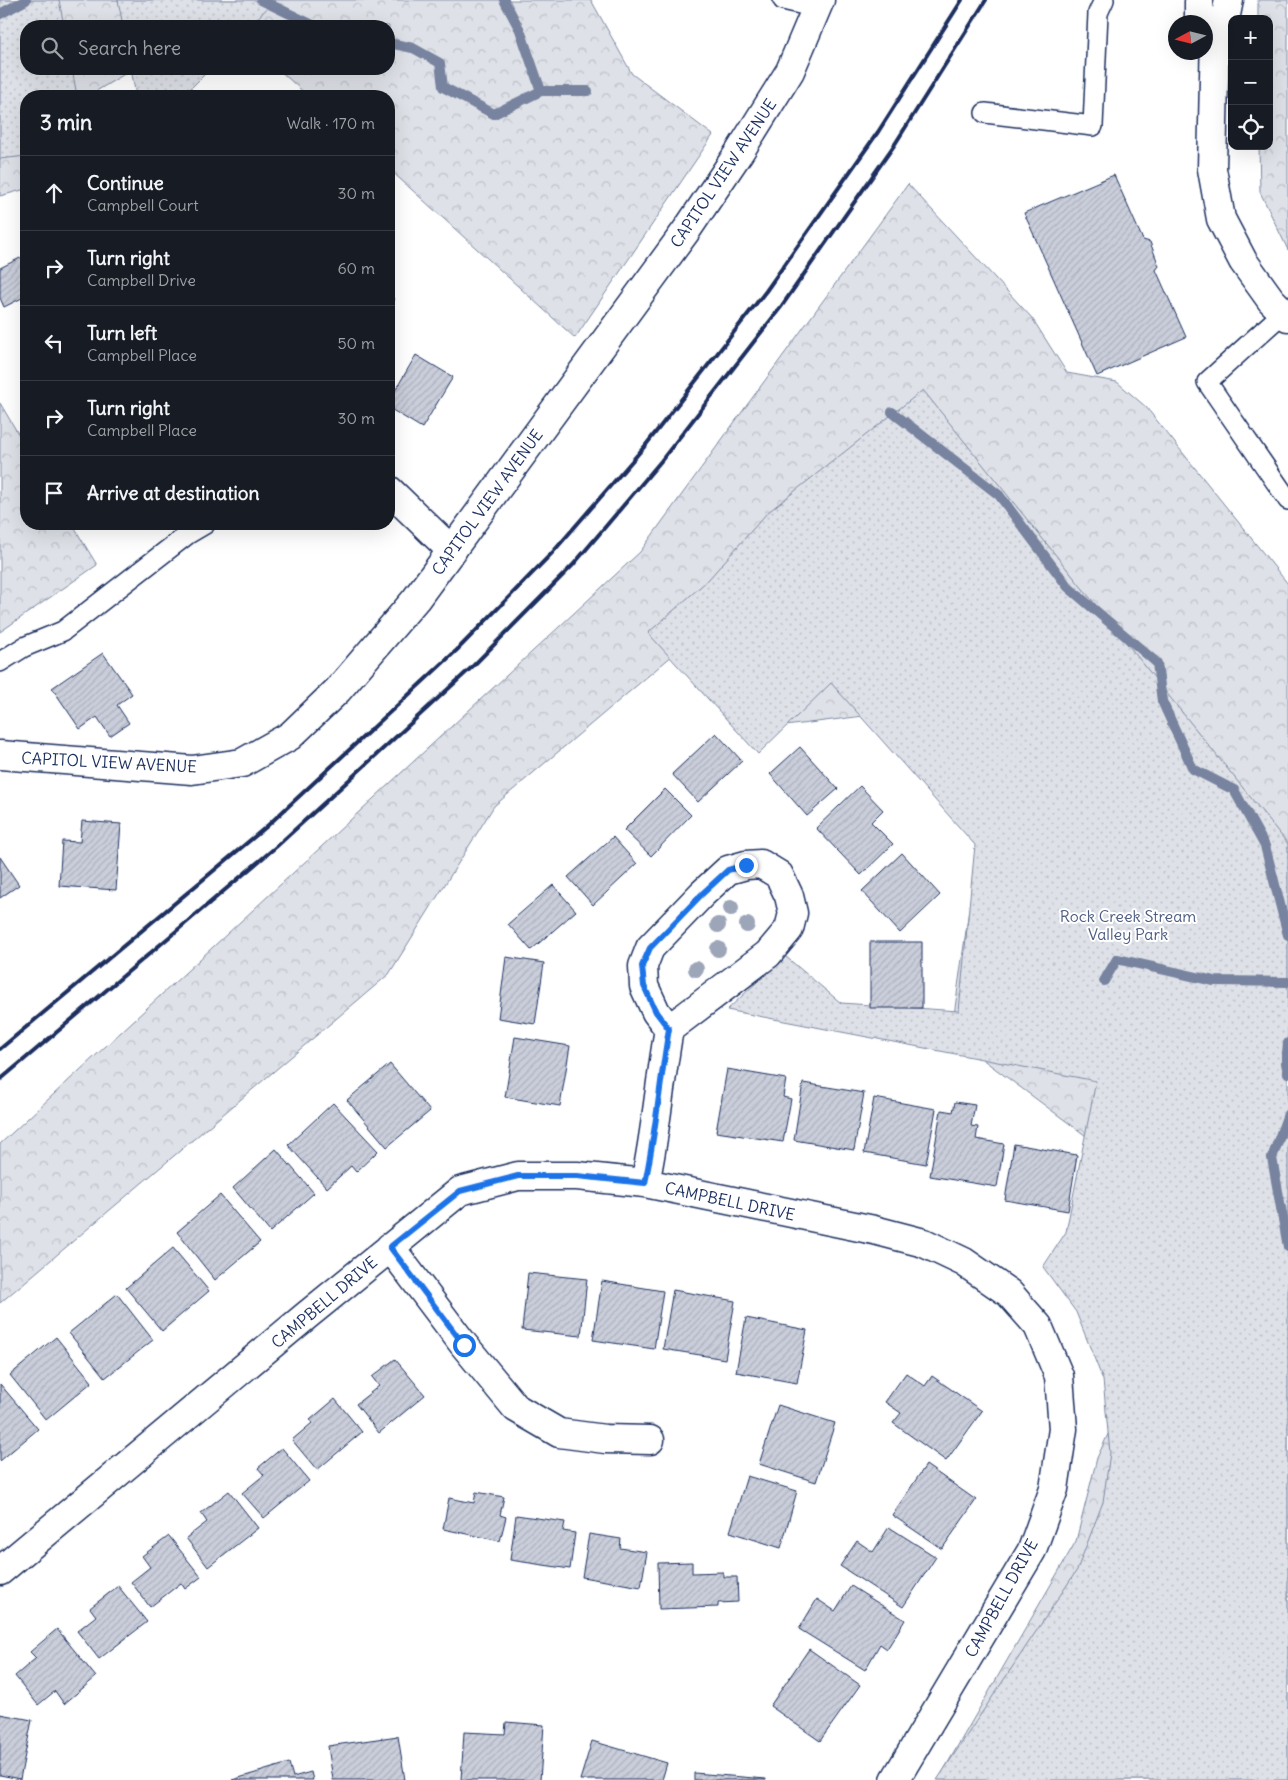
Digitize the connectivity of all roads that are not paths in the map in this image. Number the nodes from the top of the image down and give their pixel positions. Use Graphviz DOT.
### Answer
graph roads {
  1 [pos="783,0"];
  2 [pos="1104,0"];
  3 [pos="1199,0"];
  4 [pos="1229,0"];
  5 [pos="818,4"];
  6 [pos="1199,15"];
  7 [pos="1213,26"];
  8 [pos="1209,60"];
  9 [pos="985,113"];
  10 [pos="1286,314"];
  11 [pos="395,496"];
  12 [pos="1288,500"];
  13 [pos="195,530"];
  14 [pos="452,551"];
  15 [pos="0,662"];
  16 [pos="0,755"];
  17 [pos="669,1029"];
  18 [pos="645,1183"];
  19 [pos="390,1247"];
  20 [pos="650,1440"];
  21 [pos="0,1571"];
  22 [pos="895,1780"];
  1 -- 5 [label="lane"];
  2 -- 9 [label="lane"];
  3 -- 6 [label="street"];
  4 -- 7 [label="street"];
  5 -- 14 [label="street, CAPITOL VIEW AVENUE"];
  8 -- 10 [label="street"];
  10 -- 12 [label="lane"];
  11 -- 14 [label="street"];
  13 -- 15 [label="lane"];
  14 -- 16 [label="street, CAPITOL VIEW AVENUE"];
  17 -- 17 [label="street"];
  17 -- 18 [label="street"];
  18 -- 19 [label="street, CAMPBELL DRIVE"];
  18 -- 22 [label="street, CAMPBELL DRIVE"];
  19 -- 20 [label="street"];
  19 -- 21 [label="street, CAMPBELL DRIVE"];
}
